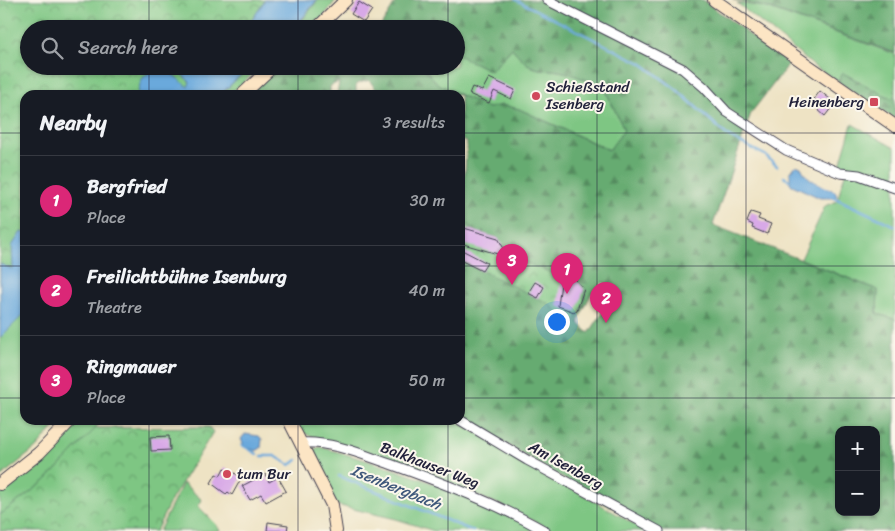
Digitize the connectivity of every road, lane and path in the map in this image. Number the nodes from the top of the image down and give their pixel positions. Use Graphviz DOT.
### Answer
graph roads {
  1 [pos="346,0"];
  2 [pos="547,0"];
  3 [pos="714,0"];
  4 [pos="325,20"];
  5 [pos="263,75"];
  6 [pos="247,90"];
  7 [pos="895,126"];
  8 [pos="895,188"];
  9 [pos="465,423"];
  10 [pos="66,425"];
  11 [pos="291,425"];
  12 [pos="300,443"];
  13 [pos="0,484"];
  14 [pos="336,531"];
  15 [pos="545,531"];
  16 [pos="659,531"];
  1 -- 4 [label="main road"];
  2 -- 8 [label="street"];
  3 -- 7 [label="main road"];
  5 -- 6 [label="main road"];
  9 -- 16 [label="street, Am Isenberg"];
  10 -- 13 [label="main road"];
  11 -- 12 [label="main road"];
  12 -- 14 [label="main road"];
  12 -- 15 [label="street, Balkhauser Weg"];
}
